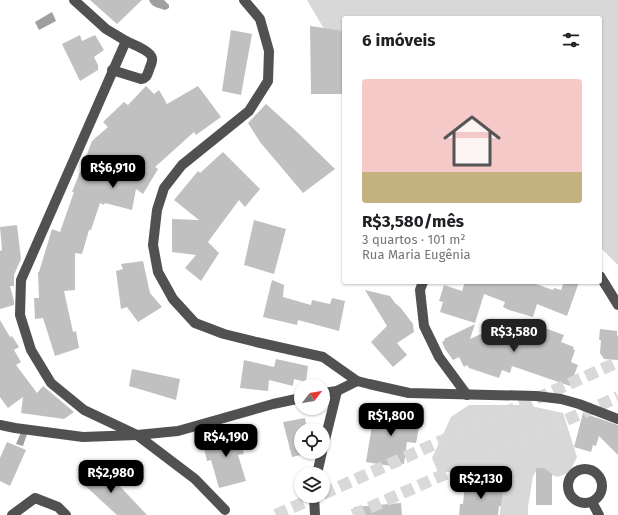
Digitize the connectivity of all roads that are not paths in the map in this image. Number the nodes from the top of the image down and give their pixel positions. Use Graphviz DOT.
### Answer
graph roads {
  1 [pos="74,0"];
  2 [pos="244,0"];
  3 [pos="126,41"];
  4 [pos="112,70"];
  5 [pos="602,279"];
  6 [pos="422,284"];
  7 [pos="618,305"];
  8 [pos="357,381"];
  9 [pos="337,390"];
  10 [pos="330,392"];
  11 [pos="467,395"];
  12 [pos="294,400"];
  13 [pos="618,419"];
  14 [pos="329,423"];
  15 [pos="0,425"];
  16 [pos="137,435"];
  17 [pos="592,502"];
  18 [pos="314,503"];
  19 [pos="225,510"];
  20 [pos="12,515"];
  21 [pos="66,515"];
  22 [pos="315,515"];
  23 [pos="599,515"];
  1 -- 3 [label="street"];
  2 -- 8 [label="street"];
  3 -- 4 [label="street"];
  3 -- 4 [label="street"];
  4 -- 16 [label="street"];
  5 -- 7 [label="street"];
  6 -- 11 [label="street"];
  8 -- 9 [label="street"];
  8 -- 11 [label="street"];
  9 -- 10 [label="street"];
  9 -- 14 [label="street"];
  11 -- 13 [label="street"];
  12 -- 16 [label="street"];
  15 -- 16 [label="street"];
  16 -- 19 [label="street"];
  17 -- 23 [label="street"];
  18 -- 22 [label="street"];
  20 -- 21 [label="street"];
}
